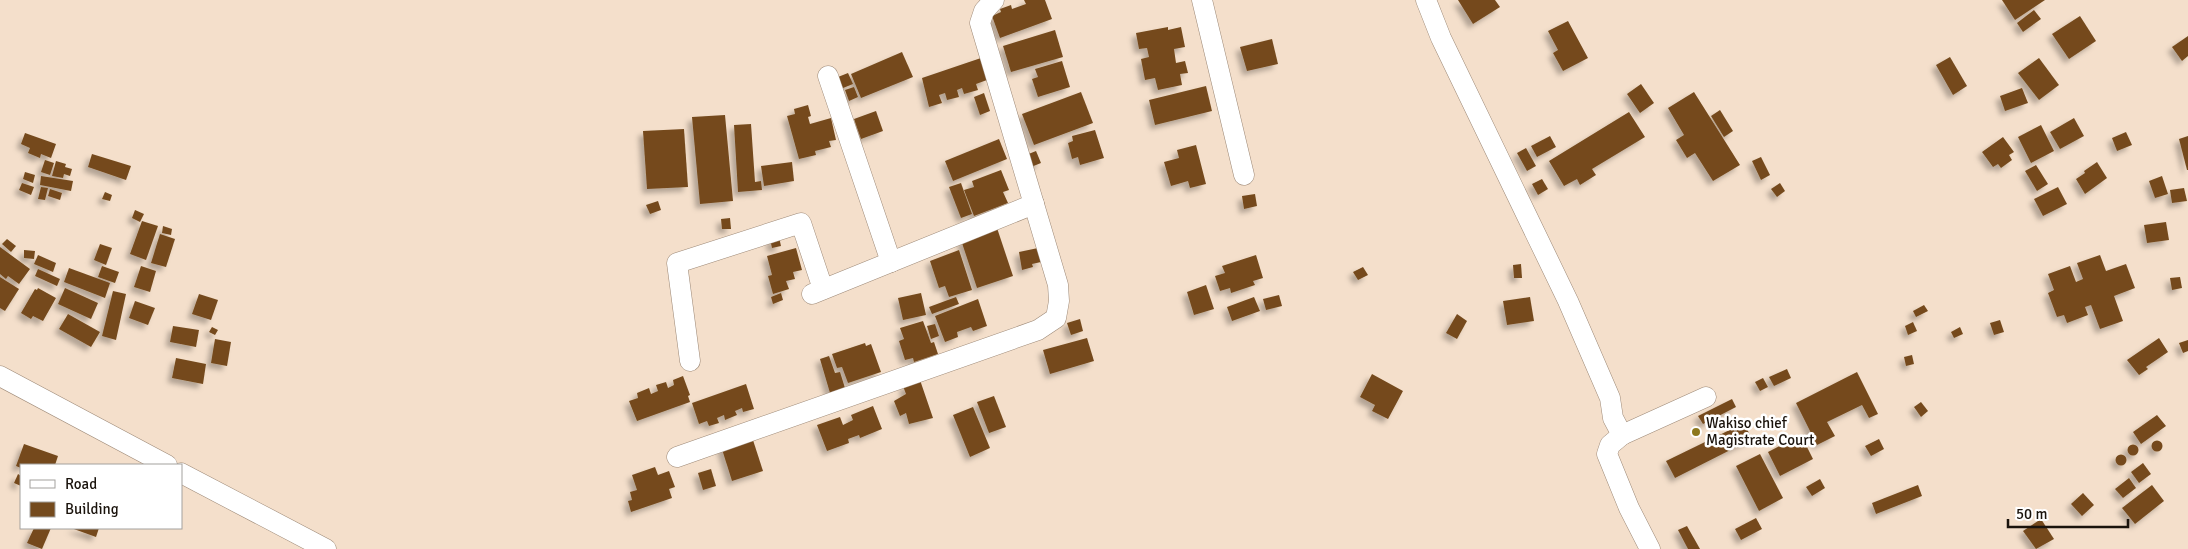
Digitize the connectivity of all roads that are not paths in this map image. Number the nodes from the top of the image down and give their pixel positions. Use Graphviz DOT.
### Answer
graph roads {
  1 [pos="994,0"];
  2 [pos="1202,0"];
  3 [pos="1426,0"];
  4 [pos="828,76"];
  5 [pos="1244,175"];
  6 [pos="1034,204"];
  7 [pos="891,262"];
  8 [pos="690,361"];
  9 [pos="0,376"];
  10 [pos="1706,397"];
  11 [pos="1622,435"];
  12 [pos="677,457"];
  13 [pos="165,464"];
  14 [pos="182,474"];
  15 [pos="326,549"];
  16 [pos="1650,549"];
  1 -- 6 [label="street"];
  2 -- 5 [label="street"];
  3 -- 11 [label="street"];
  4 -- 7 [label="street"];
  6 -- 7 [label="street"];
  6 -- 12 [label="street"];
  7 -- 8 [label="street"];
  9 -- 13 [label="street"];
  10 -- 11 [label="street"];
  11 -- 16 [label="street"];
  14 -- 15 [label="street"];
}
